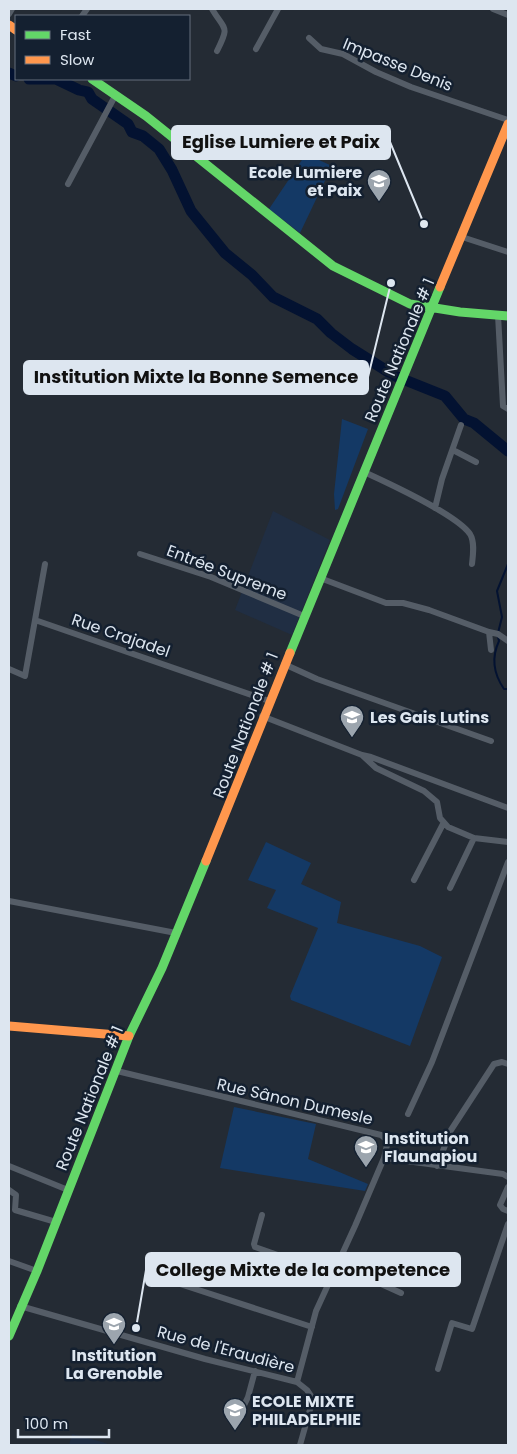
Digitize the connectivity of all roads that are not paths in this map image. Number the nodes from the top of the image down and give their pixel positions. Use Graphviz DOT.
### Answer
graph roads {
  1 [pos="12,9"];
  2 [pos="212,9"];
  3 [pos="278,9"];
  4 [pos="493,9"];
  5 [pos="9,14"];
  6 [pos="508,15"];
  7 [pos="309,38"];
  8 [pos="256,49"];
  9 [pos="217,51"];
  10 [pos="93,80"];
  11 [pos="113,99"];
  12 [pos="508,120"];
  13 [pos="508,124"];
  14 [pos="68,184"];
  15 [pos="462,237"];
  16 [pos="508,252"];
  17 [pos="432,308"];
  18 [pos="498,315"];
  19 [pos="508,316"];
  20 [pos="508,409"];
  21 [pos="462,425"];
  22 [pos="453,450"];
  23 [pos="476,462"];
  24 [pos="364,472"];
  25 [pos="435,508"];
  26 [pos="140,554"];
  27 [pos="45,564"];
  28 [pos="472,564"];
  29 [pos="320,578"];
  30 [pos="304,616"];
  31 [pos="35,620"];
  32 [pos="489,632"];
  33 [pos="508,641"];
  34 [pos="491,650"];
  35 [pos="284,664"];
  36 [pos="9,669"];
  37 [pos="269,701"];
  38 [pos="262,716"];
  39 [pos="491,741"];
  40 [pos="362,755"];
  41 [pos="508,808"];
  42 [pos="443,824"];
  43 [pos="474,838"];
  44 [pos="508,841"];
  45 [pos="508,862"];
  46 [pos="414,880"];
  47 [pos="450,888"];
  48 [pos="9,901"];
  49 [pos="176,933"];
  50 [pos="9,1026"];
  51 [pos="129,1036"];
  52 [pos="508,1064"];
  53 [pos="117,1071"];
  54 [pos="408,1114"];
  55 [pos="384,1158"];
  56 [pos="9,1166"];
  57 [pos="437,1166"];
  58 [pos="508,1178"];
  59 [pos="508,1187"];
  60 [pos="9,1190"];
  61 [pos="68,1190"];
  62 [pos="508,1211"];
  63 [pos="262,1215"];
  64 [pos="56,1222"];
  65 [pos="508,1224"];
  66 [pos="9,1261"];
  67 [pos="337,1264"];
  68 [pos="37,1271"];
  69 [pos="332,1274"];
  70 [pos="180,1284"];
  71 [pos="401,1293"];
  72 [pos="20,1306"];
  73 [pos="12,1317"];
  74 [pos="312,1327"];
  75 [pos="9,1336"];
  76 [pos="438,1369"];
  77 [pos="255,1371"];
  78 [pos="297,1382"];
  79 [pos="236,1422"];
  80 [pos="300,1445"];
  1 -- 5 [label="street"];
  2 -- 9 [label="street"];
  3 -- 8 [label="street"];
  4 -- 6 [label="street"];
  7 -- 12 [label="street, Impasse Denis"];
  10 -- 11 [label="main road"];
  11 -- 14 [label="street"];
  11 -- 17 [label="main road"];
  13 -- 15 [label="main road, Route Nationale # 1"];
  15 -- 16 [label="street"];
  15 -- 17 [label="main road, Route Nationale # 1"];
  17 -- 18 [label="main road"];
  17 -- 24 [label="main road, Route Nationale # 1"];
  18 -- 19 [label="main road"];
  18 -- 20 [label="street"];
  21 -- 22 [label="street"];
  22 -- 23 [label="street"];
  22 -- 25 [label="street"];
  24 -- 25 [label="street"];
  24 -- 29 [label="main road, Route Nationale # 1"];
  25 -- 28 [label="street"];
  26 -- 30 [label="street, Entrée Supreme"];
  27 -- 31 [label="street"];
  29 -- 30 [label="main road, Route Nationale # 1"];
  29 -- 32 [label="street"];
  30 -- 35 [label="main road, Route Nationale # 1"];
  31 -- 36 [label="street"];
  31 -- 37 [label="street, Rue Crajadel"];
  32 -- 33 [label="street"];
  32 -- 34 [label="street"];
  35 -- 37 [label="main road, Route Nationale # 1"];
  35 -- 39 [label="street"];
  37 -- 38 [label="main road, Route Nationale # 1"];
  38 -- 40 [label="street"];
  38 -- 49 [label="main road, Route Nationale # 1"];
  40 -- 41 [label="street"];
  40 -- 42 [label="street"];
  42 -- 43 [label="street"];
  42 -- 46 [label="street"];
  43 -- 44 [label="street"];
  43 -- 47 [label="street"];
  45 -- 54 [label="street"];
  48 -- 49 [label="street"];
  49 -- 51 [label="main road, Route Nationale # 1"];
  50 -- 51 [label="main road"];
  51 -- 53 [label="main road, Route Nationale # 1"];
  52 -- 57 [label="street"];
  53 -- 55 [label="street, Rue Sânon Dumesle"];
  53 -- 61 [label="main road, Route Nationale # 1"];
  55 -- 57 [label="street"];
  55 -- 67 [label="street, Rue Sânon Dumesle"];
  56 -- 61 [label="street"];
  57 -- 58 [label="street"];
  59 -- 62 [label="street"];
  60 -- 64 [label="street"];
  61 -- 64 [label="main road, Route Nationale # 1"];
  63 -- 69 [label="street"];
  64 -- 68 [label="main road, Route Nationale # 1"];
  65 -- 76 [label="street"];
  66 -- 68 [label="street"];
  67 -- 69 [label="street, Rue Sânon Dumesle"];
  67 -- 71 [label="street"];
  68 -- 72 [label="main road, Route Nationale # 1"];
  69 -- 74 [label="street, Rue Sânon Dumesle"];
  70 -- 74 [label="street"];
  72 -- 73 [label="main road, Route Nationale # 1"];
  72 -- 77 [label="street, Rue de l'Eraudière"];
  73 -- 75 [label="main road, Route Nationale # 1"];
  74 -- 78 [label="street, Rue Sânon Dumesle"];
  77 -- 78 [label="street, Rue de l'Eraudière"];
  77 -- 79 [label="street"];
  78 -- 80 [label="street, Rue de l'Eraudière"];
}
